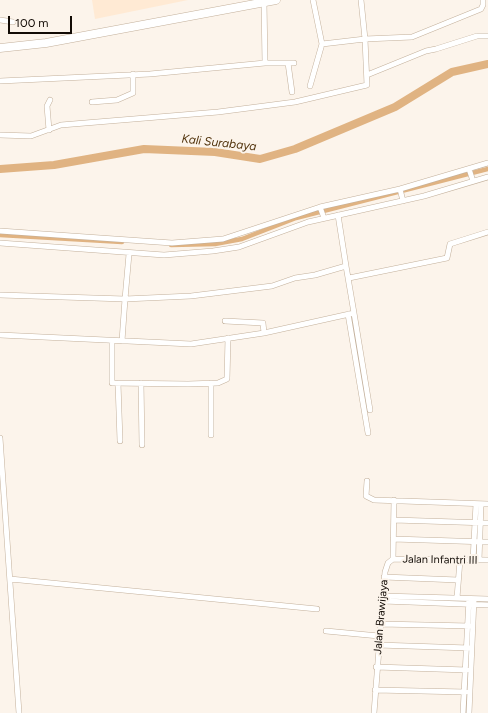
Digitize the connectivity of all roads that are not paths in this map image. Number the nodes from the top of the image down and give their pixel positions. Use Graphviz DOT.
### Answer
graph roads {
  1 [pos="276,0"];
  2 [pos="313,0"];
  3 [pos="361,0"];
  4 [pos="483,0"];
  5 [pos="264,2"];
  6 [pos="0,20"];
  7 [pos="13,22"];
  8 [pos="488,36"];
  9 [pos="365,39"];
  10 [pos="322,44"];
  11 [pos="0,48"];
  12 [pos="266,63"];
  13 [pos="288,63"];
  14 [pos="294,63"];
  15 [pos="133,74"];
  16 [pos="367,75"];
  17 [pos="0,81"];
  18 [pos="310,86"];
  19 [pos="292,92"];
  20 [pos="50,100"];
  21 [pos="92,102"];
  22 [pos="49,130"];
  23 [pos="0,135"];
  24 [pos="488,163"];
  25 [pos="469,170"];
  26 [pos="488,177"];
  27 [pos="472,179"];
  28 [pos="400,189"];
  29 [pos="402,199"];
  30 [pos="320,208"];
  31 [pos="338,215"];
  32 [pos="324,216"];
  33 [pos="0,231"];
  34 [pos="488,232"];
  35 [pos="212,241"];
  36 [pos="0,243"];
  37 [pos="199,243"];
  38 [pos="213,250"];
  39 [pos="200,252"];
  40 [pos="129,254"];
  41 [pos="346,266"];
  42 [pos="349,278"];
  43 [pos="0,295"];
  44 [pos="125,299"];
  45 [pos="354,313"];
  46 [pos="348,314"];
  47 [pos="225,320"];
  48 [pos="264,332"];
  49 [pos="0,335"];
  50 [pos="228,339"];
  51 [pos="122,341"];
  52 [pos="112,342"];
  53 [pos="118,383"];
  54 [pos="141,383"];
  55 [pos="211,383"];
  56 [pos="370,410"];
  57 [pos="368,433"];
  58 [pos="211,435"];
  59 [pos="0,438"];
  60 [pos="120,441"];
  61 [pos="142,445"];
  62 [pos="367,480"];
  63 [pos="394,500"];
  64 [pos="479,504"];
  65 [pos="488,504"];
  66 [pos="394,520"];
  67 [pos="478,522"];
  68 [pos="488,522"];
  69 [pos="393,539"];
  70 [pos="477,542"];
  71 [pos="488,542"];
  72 [pos="393,559"];
  73 [pos="460,560"];
  74 [pos="476,560"];
  75 [pos="488,560"];
  76 [pos="384,577"];
  77 [pos="10,579"];
  78 [pos="458,580"];
  79 [pos="383,598"];
  80 [pos="457,598"];
  81 [pos="488,599"];
  82 [pos="471,601"];
  83 [pos="488,605"];
  84 [pos="317,609"];
  85 [pos="381,624"];
  86 [pos="470,626"];
  87 [pos="326,631"];
  88 [pos="379,636"];
  89 [pos="378,645"];
  90 [pos="469,648"];
  91 [pos="376,667"];
  92 [pos="468,670"];
  93 [pos="375,690"];
  94 [pos="467,692"];
  95 [pos="19,713"];
  96 [pos="374,713"];
  97 [pos="464,713"];
  98 [pos="469,713"];
  1 -- 5 [label="main road"];
  2 -- 10 [label="street"];
  3 -- 9 [label="street"];
  4 -- 9 [label="street"];
  5 -- 11 [label="main road"];
  5 -- 12 [label="street"];
  6 -- 7 [label="street"];
  8 -- 16 [label="street"];
  9 -- 10 [label="street"];
  9 -- 16 [label="street"];
  10 -- 18 [label="street"];
  12 -- 13 [label="street"];
  12 -- 15 [label="street"];
  13 -- 14 [label="street"];
  13 -- 19 [label="street"];
  15 -- 17 [label="street"];
  15 -- 21 [label="street"];
  16 -- 22 [label="street"];
  20 -- 22 [label="street"];
  22 -- 23 [label="street"];
  24 -- 25 [label="street"];
  25 -- 27 [label="street"];
  25 -- 28 [label="street"];
  26 -- 27 [label="street"];
  27 -- 29 [label="street"];
  28 -- 29 [label="street"];
  28 -- 30 [label="street"];
  29 -- 31 [label="street"];
  30 -- 32 [label="street"];
  30 -- 35 [label="street"];
  31 -- 32 [label="street"];
  31 -- 41 [label="street"];
  32 -- 38 [label="street"];
  33 -- 37 [label="street"];
  34 -- 42 [label="street"];
  35 -- 37 [label="street"];
  35 -- 38 [label="street"];
  36 -- 40 [label="street"];
  37 -- 39 [label="street"];
  38 -- 39 [label="street"];
  39 -- 40 [label="street"];
  40 -- 44 [label="street"];
  41 -- 42 [label="street"];
  41 -- 44 [label="street"];
  42 -- 45 [label="street"];
  43 -- 44 [label="street"];
  44 -- 51 [label="street"];
  45 -- 46 [label="street"];
  45 -- 56 [label="street"];
  46 -- 48 [label="street"];
  46 -- 57 [label="street"];
  47 -- 48 [label="street"];
  48 -- 50 [label="street"];
  49 -- 52 [label="street"];
  50 -- 51 [label="street"];
  50 -- 55 [label="street"];
  51 -- 52 [label="street"];
  52 -- 53 [label="street"];
  53 -- 54 [label="street"];
  53 -- 60 [label="street"];
  54 -- 55 [label="street"];
  54 -- 61 [label="street"];
  55 -- 58 [label="street"];
  59 -- 77 [label="street"];
  62 -- 63 [label="street"];
  63 -- 64 [label="street"];
  63 -- 66 [label="street, Jalan Brawijaya"];
  64 -- 65 [label="street"];
  64 -- 67 [label="street"];
  66 -- 67 [label="street"];
  66 -- 69 [label="street, Jalan Brawijaya"];
  67 -- 68 [label="street"];
  67 -- 70 [label="street"];
  69 -- 70 [label="street"];
  69 -- 72 [label="street, Jalan Brawijaya"];
  70 -- 71 [label="street"];
  70 -- 74 [label="street"];
  72 -- 73 [label="street, Jalan Infantri III"];
  72 -- 76 [label="street, Jalan Brawijaya"];
  73 -- 74 [label="street, Jalan Infantri III"];
  73 -- 78 [label="street"];
  74 -- 75 [label="street, Jalan Infantri III"];
  76 -- 78 [label="street"];
  76 -- 79 [label="street, Jalan Brawijaya"];
  77 -- 84 [label="street"];
  77 -- 95 [label="street"];
  78 -- 80 [label="street"];
  79 -- 80 [label="street"];
  79 -- 82 [label="street"];
  79 -- 85 [label="street, Jalan Brawijaya"];
  80 -- 82 [label="street"];
  81 -- 82 [label="street"];
  82 -- 83 [label="street"];
  82 -- 86 [label="street"];
  85 -- 86 [label="street"];
  85 -- 88 [label="street, Jalan Brawijaya"];
  86 -- 90 [label="street"];
  87 -- 88 [label="street"];
  88 -- 89 [label="street, Jalan Brawijaya"];
  89 -- 90 [label="street"];
  89 -- 91 [label="street, Jalan Brawijaya"];
  90 -- 92 [label="street"];
  91 -- 92 [label="street"];
  91 -- 93 [label="street, Jalan Brawijaya"];
  92 -- 94 [label="street"];
  93 -- 94 [label="street"];
  93 -- 96 [label="street, Jalan Brawijaya"];
  94 -- 97 [label="street"];
  94 -- 98 [label="street"];
}
